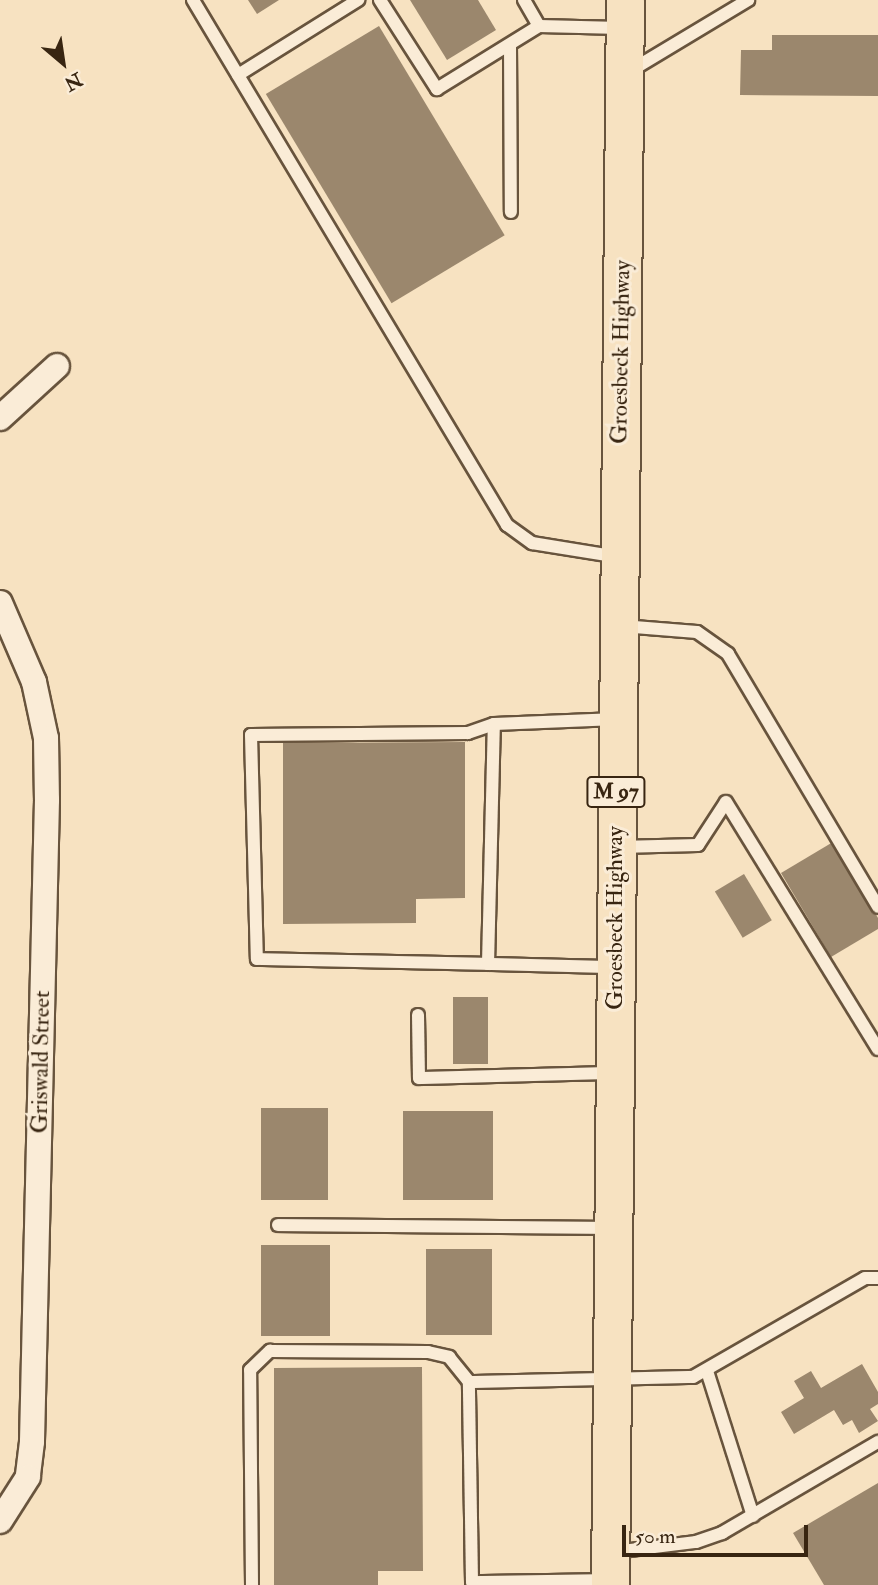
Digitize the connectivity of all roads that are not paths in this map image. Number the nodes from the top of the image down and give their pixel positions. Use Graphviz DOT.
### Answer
graph roads {
  1 [pos="193,0"];
  2 [pos="358,0"];
  3 [pos="380,0"];
  4 [pos="524,0"];
  5 [pos="748,0"];
  6 [pos="624,14"];
  7 [pos="539,26"];
  8 [pos="510,45"];
  9 [pos="237,75"];
  10 [pos="624,75"];
  11 [pos="511,212"];
  12 [pos="57,366"];
  13 [pos="0,418"];
  14 [pos="618,557"];
  15 [pos="0,603"];
  16 [pos="618,625"];
  17 [pos="617,719"];
  18 [pos="494,724"];
  19 [pos="616,847"];
  20 [pos="878,907"];
  21 [pos="488,964"];
  22 [pos="615,967"];
  23 [pos="418,1014"];
  24 [pos="878,1049"];
  25 [pos="614,1073"];
  26 [pos="278,1225"];
  27 [pos="613,1228"];
  28 [pos="878,1278"];
  29 [pos="707,1371"];
  30 [pos="612,1380"];
  31 [pos="468,1382"];
  32 [pos="878,1441"];
  33 [pos="753,1516"];
  34 [pos="0,1521"];
  35 [pos="610,1572"];
  36 [pos="470,1584"];
  37 [pos="252,1585"];
  1 -- 9 [label="lane"];
  2 -- 9 [label="lane"];
  3 -- 8 [label="lane"];
  4 -- 7 [label="lane"];
  5 -- 10 [label="lane"];
  6 -- 7 [label="lane"];
  6 -- 10 [label="main road, Groesbeck Highway / M 97"];
  7 -- 8 [label="lane"];
  8 -- 11 [label="lane"];
  9 -- 14 [label="lane"];
  10 -- 14 [label="main road, Groesbeck Highway / M 97"];
  12 -- 13 [label="street"];
  14 -- 16 [label="main road, Groesbeck Highway / M 97"];
  15 -- 34 [label="street, Griswald Street"];
  16 -- 17 [label="main road, Groesbeck Highway / M 97"];
  16 -- 20 [label="lane"];
  17 -- 18 [label="lane"];
  17 -- 19 [label="main road, Groesbeck Highway / M 97"];
  18 -- 21 [label="lane"];
  18 -- 21 [label="lane"];
  19 -- 22 [label="main road, Groesbeck Highway / M 97"];
  19 -- 24 [label="lane"];
  21 -- 22 [label="lane"];
  22 -- 25 [label="main road, Groesbeck Highway / M 97"];
  23 -- 25 [label="lane"];
  25 -- 27 [label="main road, Groesbeck Highway / M 97"];
  26 -- 27 [label="lane"];
  27 -- 30 [label="main road, Groesbeck Highway / M 97"];
  28 -- 29 [label="lane"];
  29 -- 30 [label="lane"];
  29 -- 33 [label="lane"];
  30 -- 31 [label="lane"];
  30 -- 35 [label="main road, Groesbeck Highway / M 97"];
  31 -- 36 [label="lane"];
  31 -- 37 [label="lane"];
  32 -- 33 [label="lane"];
  33 -- 35 [label="lane"];
  35 -- 36 [label="lane"];
}
